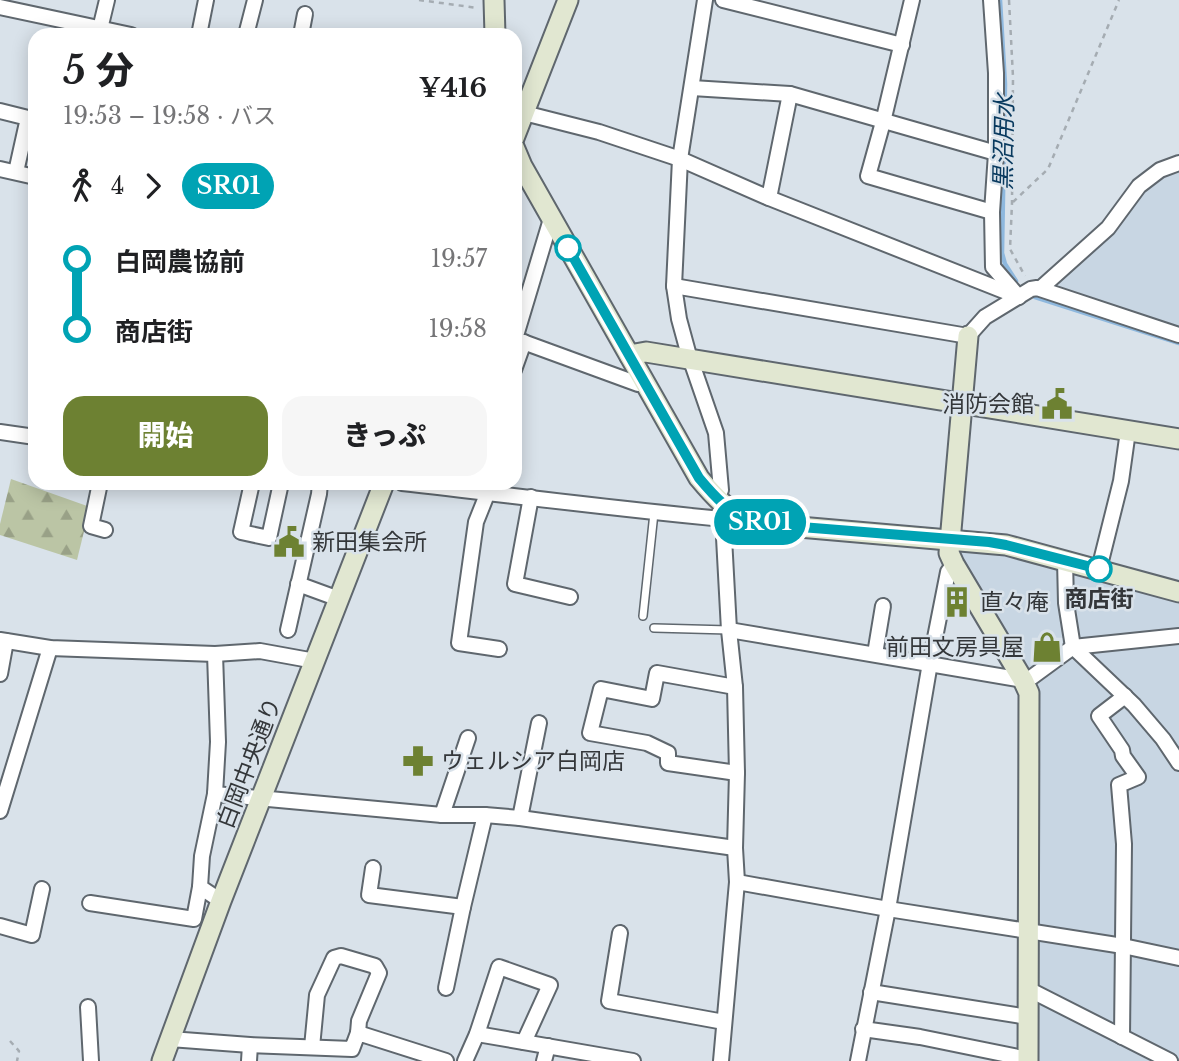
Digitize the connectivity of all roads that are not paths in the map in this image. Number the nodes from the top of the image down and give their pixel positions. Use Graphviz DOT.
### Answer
graph roads {
  1 [pos="107,0"];
  2 [pos="206,0"];
  3 [pos="255,0"];
  4 [pos="568,0"];
  5 [pos="705,0"];
  6 [pos="723,0"];
  7 [pos="912,0"];
  8 [pos="991,0"];
  9 [pos="494,5"];
  10 [pos="0,7"];
  11 [pos="305,14"];
  12 [pos="95,28"];
  13 [pos="100,28"];
  14 [pos="200,28"];
  15 [pos="248,28"];
  16 [pos="302,28"];
  17 [pos="495,28"];
  18 [pos="902,45"];
  19 [pos="692,88"];
  20 [pos="790,94"];
  21 [pos="0,111"];
  22 [pos="524,113"];
  23 [pos="522,118"];
  24 [pos="883,122"];
  25 [pos="996,153"];
  26 [pos="680,159"];
  27 [pos="1179,163"];
  28 [pos="522,166"];
  29 [pos="0,169"];
  30 [pos="16,172"];
  31 [pos="28,175"];
  32 [pos="769,198"];
  33 [pos="992,212"];
  34 [pos="551,219"];
  35 [pos="1035,284"];
  36 [pos="674,286"];
  37 [pos="1019,297"];
  38 [pos="522,316"];
  39 [pos="968,335"];
  40 [pos="1179,335"];
  41 [pos="524,342"];
  42 [pos="522,348"];
  43 [pos="630,356"];
  44 [pos="690,360"];
  45 [pos="643,381"];
  46 [pos="962,404"];
  47 [pos="1128,431"];
  48 [pos="0,432"];
  49 [pos="28,436"];
  50 [pos="1179,439"];
  51 [pos="99,490"];
  52 [pos="250,490"];
  53 [pos="279,490"];
  54 [pos="319,490"];
  55 [pos="381,490"];
  56 [pos="469,490"];
  57 [pos="488,492"];
  58 [pos="531,497"];
  59 [pos="724,510"];
  60 [pos="654,513"];
  61 [pos="105,530"];
  62 [pos="950,539"];
  63 [pos="1065,560"];
  64 [pos="954,565"];
  65 [pos="1099,569"];
  66 [pos="298,584"];
  67 [pos="1179,592"];
  68 [pos="570,597"];
  69 [pos="339,599"];
  70 [pos="883,606"];
  71 [pos="643,616"];
  72 [pos="653,628"];
  73 [pos="288,630"];
  74 [pos="729,630"];
  75 [pos="1179,636"];
  76 [pos="3,640"];
  77 [pos="1073,647"];
  78 [pos="50,648"];
  79 [pos="499,649"];
  80 [pos="215,654"];
  81 [pos="875,654"];
  82 [pos="315,661"];
  83 [pos="930,663"];
  84 [pos="0,674"];
  85 [pos="1023,680"];
  86 [pos="735,687"];
  87 [pos="1125,696"];
  88 [pos="539,723"];
  89 [pos="468,738"];
  90 [pos="1179,763"];
  91 [pos="737,773"];
  92 [pos="215,794"];
  93 [pos="261,799"];
  94 [pos="0,811"];
  95 [pos="442,815"];
  96 [pos="485,815"];
  97 [pos="520,818"];
  98 [pos="735,848"];
  99 [pos="373,868"];
  100 [pos="737,882"];
  101 [pos="200,887"];
  102 [pos="42,889"];
  103 [pos="221,901"];
  104 [pos="90,903"];
  105 [pos="463,907"];
  106 [pos="888,909"];
  107 [pos="0,926"];
  108 [pos="1029,931"];
  109 [pos="621,933"];
  110 [pos="1123,946"];
  111 [pos="1179,958"];
  112 [pos="446,988"];
  113 [pos="1028,989"];
  114 [pos="871,992"];
  115 [pos="88,1007"];
  116 [pos="1028,1017"];
  117 [pos="724,1022"];
  118 [pos="863,1029"];
  119 [pos="358,1033"];
  120 [pos="477,1034"];
  121 [pos="1122,1037"];
  122 [pos="170,1039"];
  123 [pos="524,1042"];
  124 [pos="250,1045"];
  125 [pos="548,1046"];
  126 [pos="312,1047"];
  127 [pos="611,1059"];
  128 [pos="1028,1060"];
  129 [pos="91,1061"];
  130 [pos="162,1061"];
  131 [pos="249,1061"];
  132 [pos="446,1061"];
  133 [pos="466,1061"];
  134 [pos="544,1061"];
  135 [pos="634,1061"];
  136 [pos="721,1061"];
  137 [pos="858,1061"];
  138 [pos="1171,1061"];
  1 -- 13 [label="street"];
  2 -- 14 [label="street"];
  3 -- 15 [label="street"];
  4 -- 22 [label="street"];
  5 -- 19 [label="street"];
  6 -- 18 [label="street"];
  7 -- 18 [label="street"];
  8 -- 25 [label="street"];
  9 -- 17 [label="street"];
  10 -- 12 [label="street"];
  11 -- 16 [label="street"];
  18 -- 24 [label="street"];
  19 -- 20 [label="street"];
  19 -- 26 [label="street"];
  20 -- 24 [label="street"];
  20 -- 32 [label="street"];
  21 -- 30 [label="street"];
  22 -- 23 [label="street"];
  22 -- 26 [label="street"];
  24 -- 25 [label="street"];
  24 -- 33 [label="street"];
  25 -- 33 [label="street"];
  26 -- 32 [label="street"];
  26 -- 36 [label="street"];
  27 -- 35 [label="street"];
  28 -- 34 [label="street"];
  29 -- 30 [label="street"];
  30 -- 31 [label="street"];
  32 -- 37 [label="street"];
  33 -- 37 [label="street"];
  34 -- 38 [label="street"];
  34 -- 43 [label="street"];
  35 -- 37 [label="street"];
  35 -- 40 [label="street"];
  36 -- 39 [label="street"];
  36 -- 44 [label="street"];
  37 -- 39 [label="street"];
  39 -- 46 [label="street"];
  41 -- 42 [label="street"];
  41 -- 45 [label="street"];
  43 -- 44 [label="street"];
  43 -- 45 [label="street"];
  44 -- 46 [label="street"];
  44 -- 59 [label="street"];
  45 -- 59 [label="street"];
  46 -- 47 [label="street"];
  46 -- 62 [label="street"];
  47 -- 50 [label="street"];
  47 -- 65 [label="street"];
  48 -- 49 [label="street"];
  51 -- 61 [label="street"];
  52 -- 53 [label="street"];
  54 -- 66 [label="street"];
  55 -- 69 [label="street, 白岡中央通り"];
  56 -- 57 [label="street"];
  57 -- 58 [label="street"];
  57 -- 79 [label="street"];
  58 -- 60 [label="street"];
  58 -- 68 [label="street"];
  59 -- 60 [label="street"];
  59 -- 62 [label="street"];
  59 -- 74 [label="street"];
  60 -- 71 [label="lane"];
  62 -- 63 [label="street"];
  62 -- 64 [label="street"];
  63 -- 65 [label="street"];
  63 -- 77 [label="street"];
  64 -- 83 [label="street"];
  64 -- 85 [label="street"];
  65 -- 67 [label="street"];
  66 -- 69 [label="street"];
  66 -- 73 [label="street"];
  69 -- 82 [label="street, 白岡中央通り"];
  70 -- 81 [label="street"];
  72 -- 74 [label="lane"];
  74 -- 81 [label="street"];
  74 -- 86 [label="street"];
  75 -- 77 [label="street"];
  76 -- 78 [label="street"];
  76 -- 84 [label="street"];
  77 -- 85 [label="street"];
  77 -- 87 [label="street"];
  78 -- 80 [label="street"];
  78 -- 94 [label="street"];
  80 -- 82 [label="street"];
  80 -- 92 [label="street"];
  81 -- 83 [label="street"];
  82 -- 93 [label="street, 白岡中央通り"];
  83 -- 85 [label="street"];
  83 -- 106 [label="street"];
  85 -- 108 [label="street"];
  86 -- 91 [label="street"];
  86 -- 91 [label="street"];
  87 -- 90 [label="street"];
  87 -- 110 [label="street"];
  88 -- 97 [label="street"];
  89 -- 95 [label="street"];
  91 -- 98 [label="street"];
  92 -- 93 [label="street"];
  92 -- 101 [label="street"];
  93 -- 95 [label="street"];
  93 -- 103 [label="street, 白岡中央通り"];
  95 -- 96 [label="street"];
  96 -- 97 [label="street"];
  96 -- 105 [label="street"];
  97 -- 98 [label="street"];
  98 -- 100 [label="street"];
  99 -- 105 [label="street"];
  100 -- 106 [label="street"];
  100 -- 117 [label="street"];
  101 -- 103 [label="street"];
  101 -- 104 [label="street"];
  102 -- 107 [label="street"];
  103 -- 122 [label="street, 白岡中央通り"];
  105 -- 112 [label="street"];
  106 -- 108 [label="street"];
  106 -- 114 [label="street"];
  108 -- 110 [label="street"];
  108 -- 113 [label="street"];
  109 -- 117 [label="street"];
  110 -- 111 [label="street"];
  110 -- 121 [label="street"];
  113 -- 116 [label="street"];
  113 -- 121 [label="street"];
  114 -- 116 [label="street"];
  114 -- 118 [label="street"];
  115 -- 129 [label="street"];
  116 -- 128 [label="street"];
  117 -- 136 [label="street"];
  118 -- 128 [label="street"];
  118 -- 137 [label="street"];
  119 -- 126 [label="street"];
  119 -- 126 [label="street"];
  119 -- 132 [label="street"];
  120 -- 123 [label="street"];
  120 -- 123 [label="street"];
  120 -- 133 [label="street"];
  121 -- 138 [label="street"];
  122 -- 124 [label="street"];
  122 -- 130 [label="street, 白岡中央通り"];
  123 -- 125 [label="street"];
  124 -- 126 [label="street"];
  124 -- 131 [label="street"];
  125 -- 127 [label="street"];
  125 -- 134 [label="street"];
  127 -- 135 [label="street"];
}
